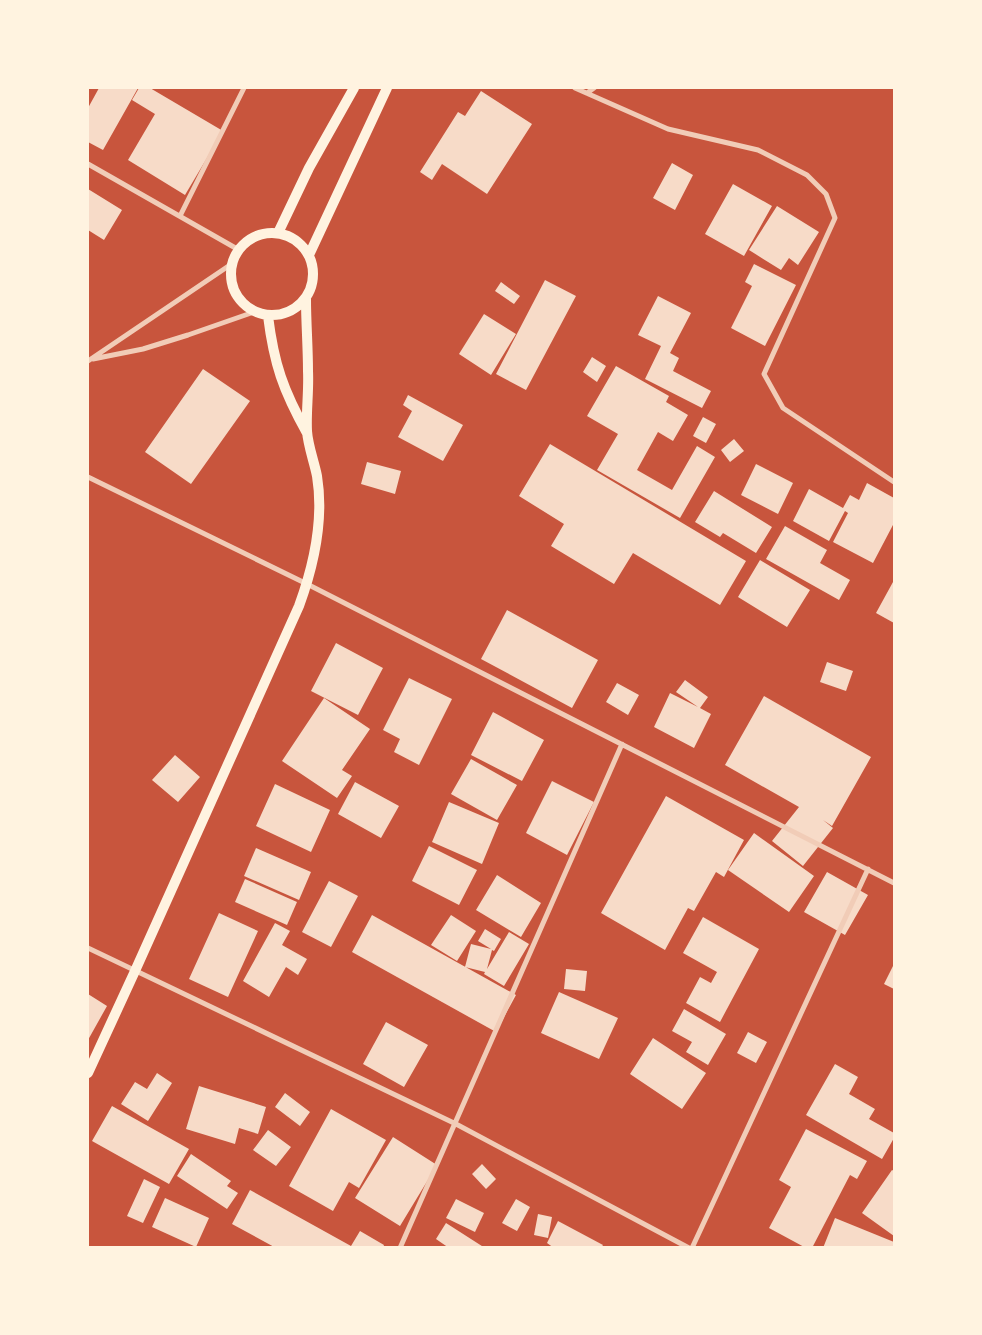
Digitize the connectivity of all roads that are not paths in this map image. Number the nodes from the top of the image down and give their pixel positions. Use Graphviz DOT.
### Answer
graph roads {
  1 [pos="244,88"];
  2 [pos="354,88"];
  3 [pos="388,88"];
  4 [pos="575,88"];
  5 [pos="594,88"];
  6 [pos="587,93"];
  7 [pos="88,164"];
  8 [pos="180,216"];
  9 [pos="278,233"];
  10 [pos="239,250"];
  11 [pos="309,255"];
  12 [pos="233,262"];
  13 [pos="306,299"];
  14 [pos="254,312"];
  15 [pos="268,316"];
  16 [pos="89,360"];
  17 [pos="307,433"];
  18 [pos="88,477"];
  19 [pos="894,482"];
  20 [pos="307,584"];
  21 [pos="622,744"];
  22 [pos="868,870"];
  23 [pos="894,883"];
  24 [pos="88,948"];
  25 [pos="136,971"];
  26 [pos="88,1073"];
  27 [pos="456,1124"];
  28 [pos="400,1248"];
  29 [pos="690,1248"];
  1 -- 8 [label="street"];
  2 -- 9 [label="main road"];
  3 -- 11 [label="main road"];
  4 -- 6 [label="street"];
  5 -- 6 [label="street"];
  6 -- 19 [label="street"];
  7 -- 8 [label="street"];
  8 -- 10 [label="street"];
  9 -- 10 [label="main road"];
  9 -- 11 [label="main road"];
  10 -- 12 [label="main road"];
  11 -- 13 [label="main road"];
  12 -- 14 [label="main road"];
  12 -- 16 [label="street"];
  13 -- 15 [label="main road"];
  13 -- 17 [label="main road"];
  14 -- 15 [label="main road"];
  14 -- 16 [label="street"];
  15 -- 17 [label="main road"];
  17 -- 20 [label="main road"];
  18 -- 20 [label="street"];
  20 -- 21 [label="street"];
  20 -- 25 [label="main road"];
  21 -- 22 [label="street"];
  21 -- 27 [label="street"];
  22 -- 23 [label="street"];
  22 -- 29 [label="street"];
  24 -- 25 [label="street"];
  25 -- 26 [label="main road"];
  25 -- 27 [label="street"];
  27 -- 28 [label="street"];
  27 -- 29 [label="street"];
}
